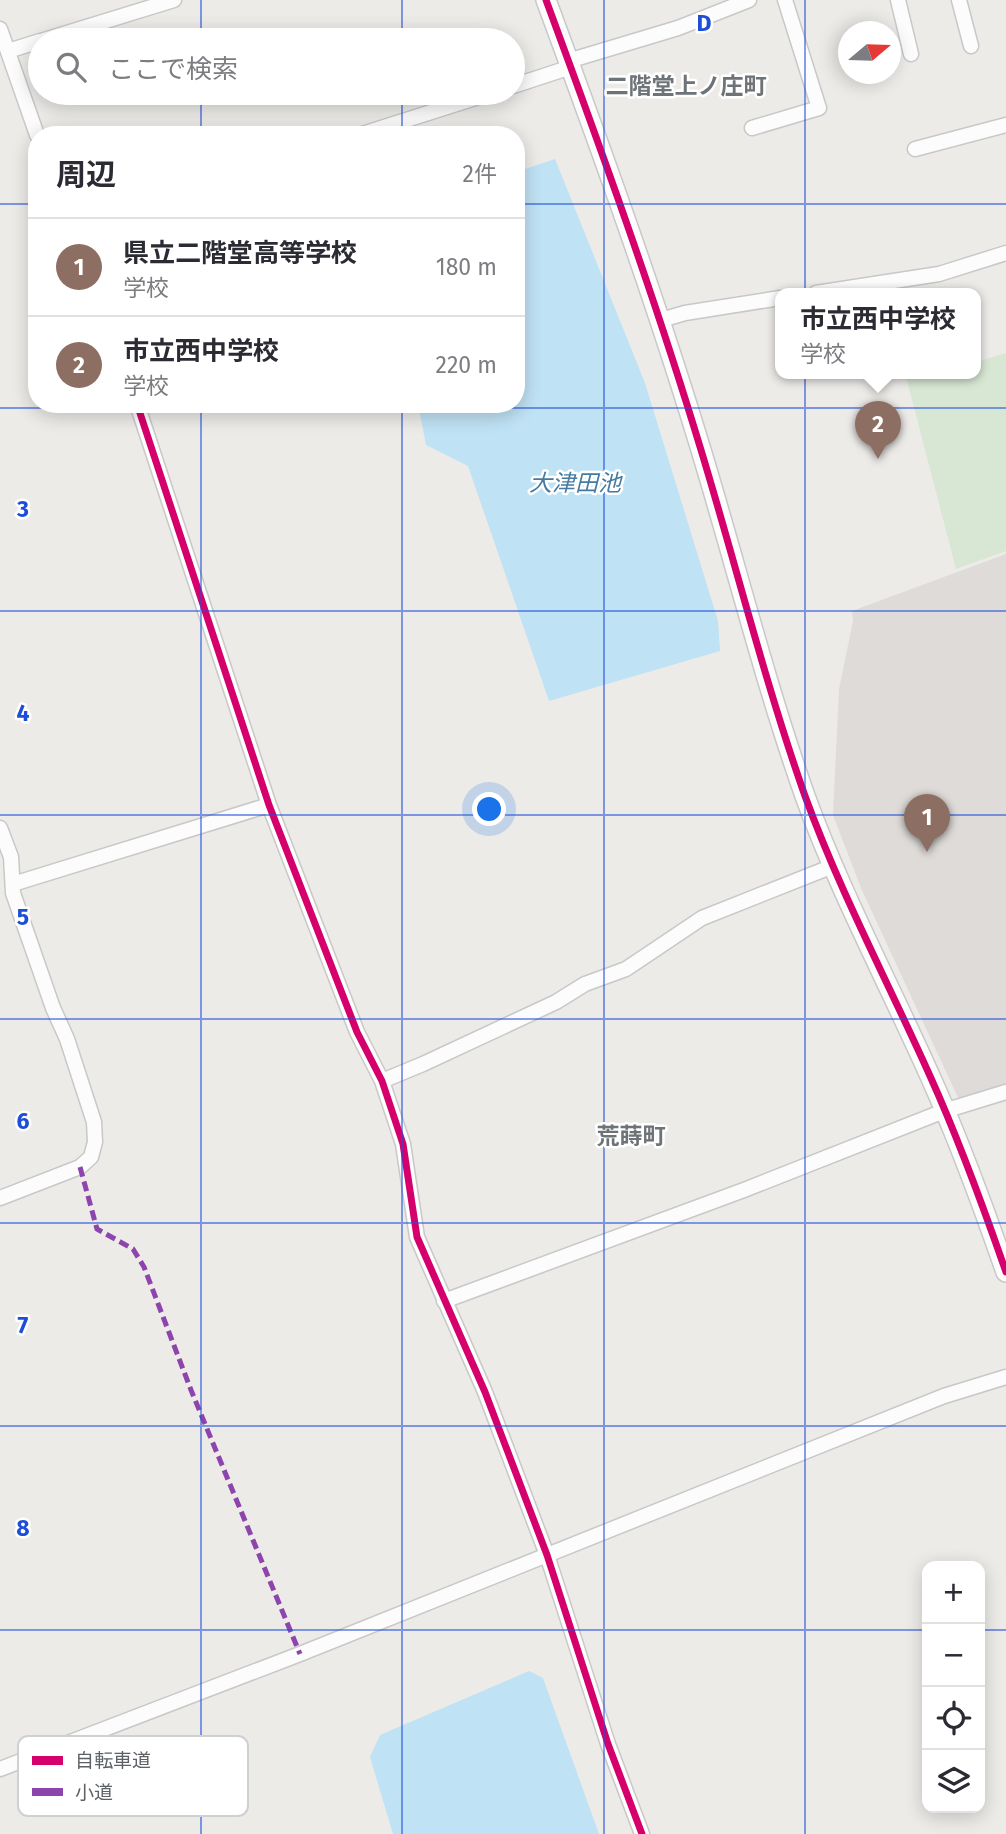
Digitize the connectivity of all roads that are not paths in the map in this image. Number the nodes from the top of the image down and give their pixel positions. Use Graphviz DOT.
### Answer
graph roads {
  1 [pos="174,0"];
  2 [pos="546,0"];
  3 [pos="749,0"];
  4 [pos="785,0"];
  5 [pos="898,0"];
  6 [pos="959,0"];
  7 [pos="84,28"];
  8 [pos="0,29"];
  9 [pos="28,44"];
  10 [pos="971,46"];
  11 [pos="5,49"];
  12 [pos="911,54"];
  13 [pos="570,64"];
  14 [pos="525,81"];
  15 [pos="453,105"];
  16 [pos="1006,125"];
  17 [pos="34,126"];
  18 [pos="387,126"];
  19 [pos="752,128"];
  20 [pos="915,149"];
  21 [pos="1006,253"];
  22 [pos="849,288"];
  23 [pos="775,299"];
  24 [pos="661,320"];
  25 [pos="140,413"];
  26 [pos="269,805"];
  27 [pos="0,828"];
  28 [pos="833,866"];
  29 [pos="13,884"];
  30 [pos="382,1081"];
  31 [pos="1006,1092"];
  32 [pos="944,1111"];
  33 [pos="0,1198"];
  34 [pos="1006,1272"];
  35 [pos="444,1301"];
  36 [pos="1006,1377"];
  37 [pos="547,1555"];
  38 [pos="86,1736"];
  39 [pos="18,1762"];
  40 [pos="0,1769"];
  41 [pos="642,1834"];
  1 -- 7 [label="street"];
  2 -- 13 [label="street"];
  3 -- 13 [label="street"];
  4 -- 19 [label="street"];
  5 -- 12 [label="street"];
  6 -- 10 [label="street"];
  8 -- 11 [label="street"];
  9 -- 11 [label="street"];
  11 -- 17 [label="street"];
  13 -- 14 [label="street"];
  13 -- 24 [label="street"];
  15 -- 18 [label="street"];
  16 -- 20 [label="street"];
  21 -- 22 [label="street"];
  23 -- 24 [label="street"];
  24 -- 28 [label="street"];
  25 -- 26 [label="street"];
  26 -- 29 [label="street"];
  26 -- 30 [label="street"];
  27 -- 29 [label="street"];
  28 -- 30 [label="street"];
  28 -- 32 [label="street"];
  29 -- 33 [label="street"];
  30 -- 35 [label="street"];
  31 -- 32 [label="street"];
  32 -- 34 [label="street"];
  32 -- 35 [label="street"];
  35 -- 37 [label="street"];
  36 -- 37 [label="street"];
  37 -- 38 [label="street"];
  37 -- 41 [label="street"];
  39 -- 40 [label="street"];
}
